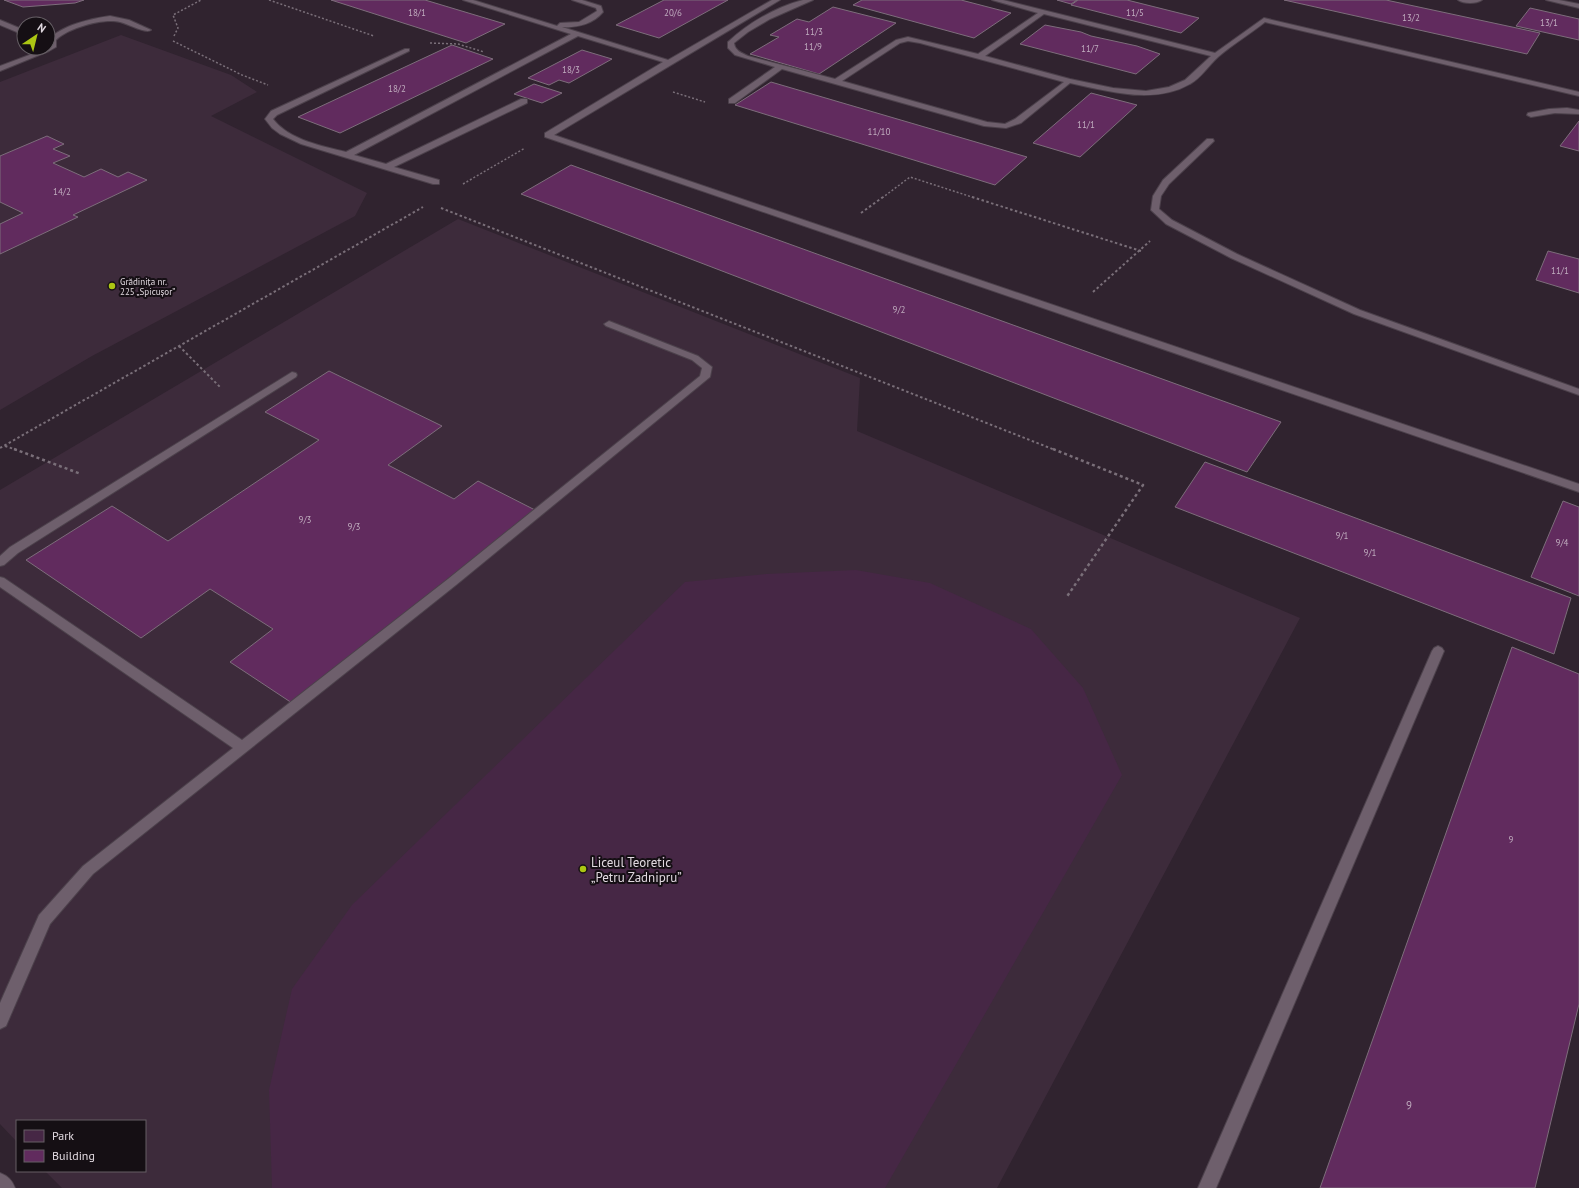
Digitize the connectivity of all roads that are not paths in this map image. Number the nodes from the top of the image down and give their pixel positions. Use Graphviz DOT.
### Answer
graph roads {
  1 [pos="466,0"];
  2 [pos="575,0"];
  3 [pos="777,0"];
  4 [pos="810,0"];
  5 [pos="995,0"];
  6 [pos="1461,0"];
  7 [pos="1479,0"];
  8 [pos="1549,0"];
  9 [pos="1579,6"];
  10 [pos="1043,12"];
  11 [pos="0,22"];
  12 [pos="541,24"];
  13 [pos="16,29"];
  14 [pos="148,30"];
  15 [pos="577,34"];
  16 [pos="56,37"];
  17 [pos="407,50"];
  18 [pos="1216,55"];
  19 [pos="32,56"];
  20 [pos="979,57"];
  21 [pos="669,62"];
  22 [pos="780,68"];
  23 [pos="0,69"];
  24 [pos="1069,81"];
  25 [pos="836,82"];
  26 [pos="1579,94"];
  27 [pos="524,101"];
  28 [pos="732,101"];
  29 [pos="1579,112"];
  30 [pos="1531,115"];
  31 [pos="1210,141"];
  32 [pos="347,155"];
  33 [pos="387,167"];
  34 [pos="436,182"];
  35 [pos="609,324"];
  36 [pos="292,375"];
  37 [pos="1579,392"];
  38 [pos="1579,488"];
  39 [pos="0,562"];
  40 [pos="0,581"];
  41 [pos="1438,651"];
  42 [pos="243,748"];
  43 [pos="0,1021"];
  44 [pos="0,1182"];
  45 [pos="6,1188"];
  46 [pos="1208,1188"];
  1 -- 12 [label="lane"];
  2 -- 12 [label="lane"];
  3 -- 21 [label="lane"];
  4 -- 22 [label="lane"];
  5 -- 10 [label="lane"];
  6 -- 7 [label="lane"];
  8 -- 9 [label="lane"];
  10 -- 18 [label="lane"];
  10 -- 20 [label="lane"];
  11 -- 13 [label="lane"];
  12 -- 15 [label="lane"];
  14 -- 16 [label="lane"];
  15 -- 21 [label="lane"];
  15 -- 32 [label="lane"];
  17 -- 32 [label="lane"];
  18 -- 24 [label="lane"];
  18 -- 26 [label="lane"];
  19 -- 23 [label="lane"];
  20 -- 24 [label="lane"];
  20 -- 25 [label="lane"];
  21 -- 38 [label="lane"];
  22 -- 25 [label="lane"];
  22 -- 28 [label="lane"];
  24 -- 25 [label="lane"];
  27 -- 33 [label="lane"];
  29 -- 30 [label="lane"];
  31 -- 37 [label="lane"];
  32 -- 33 [label="lane"];
  33 -- 34 [label="lane"];
  35 -- 42 [label="lane"];
  36 -- 39 [label="lane"];
  40 -- 42 [label="lane"];
  41 -- 46 [label="lane"];
  42 -- 43 [label="lane"];
  44 -- 45 [label="lane"];
}
